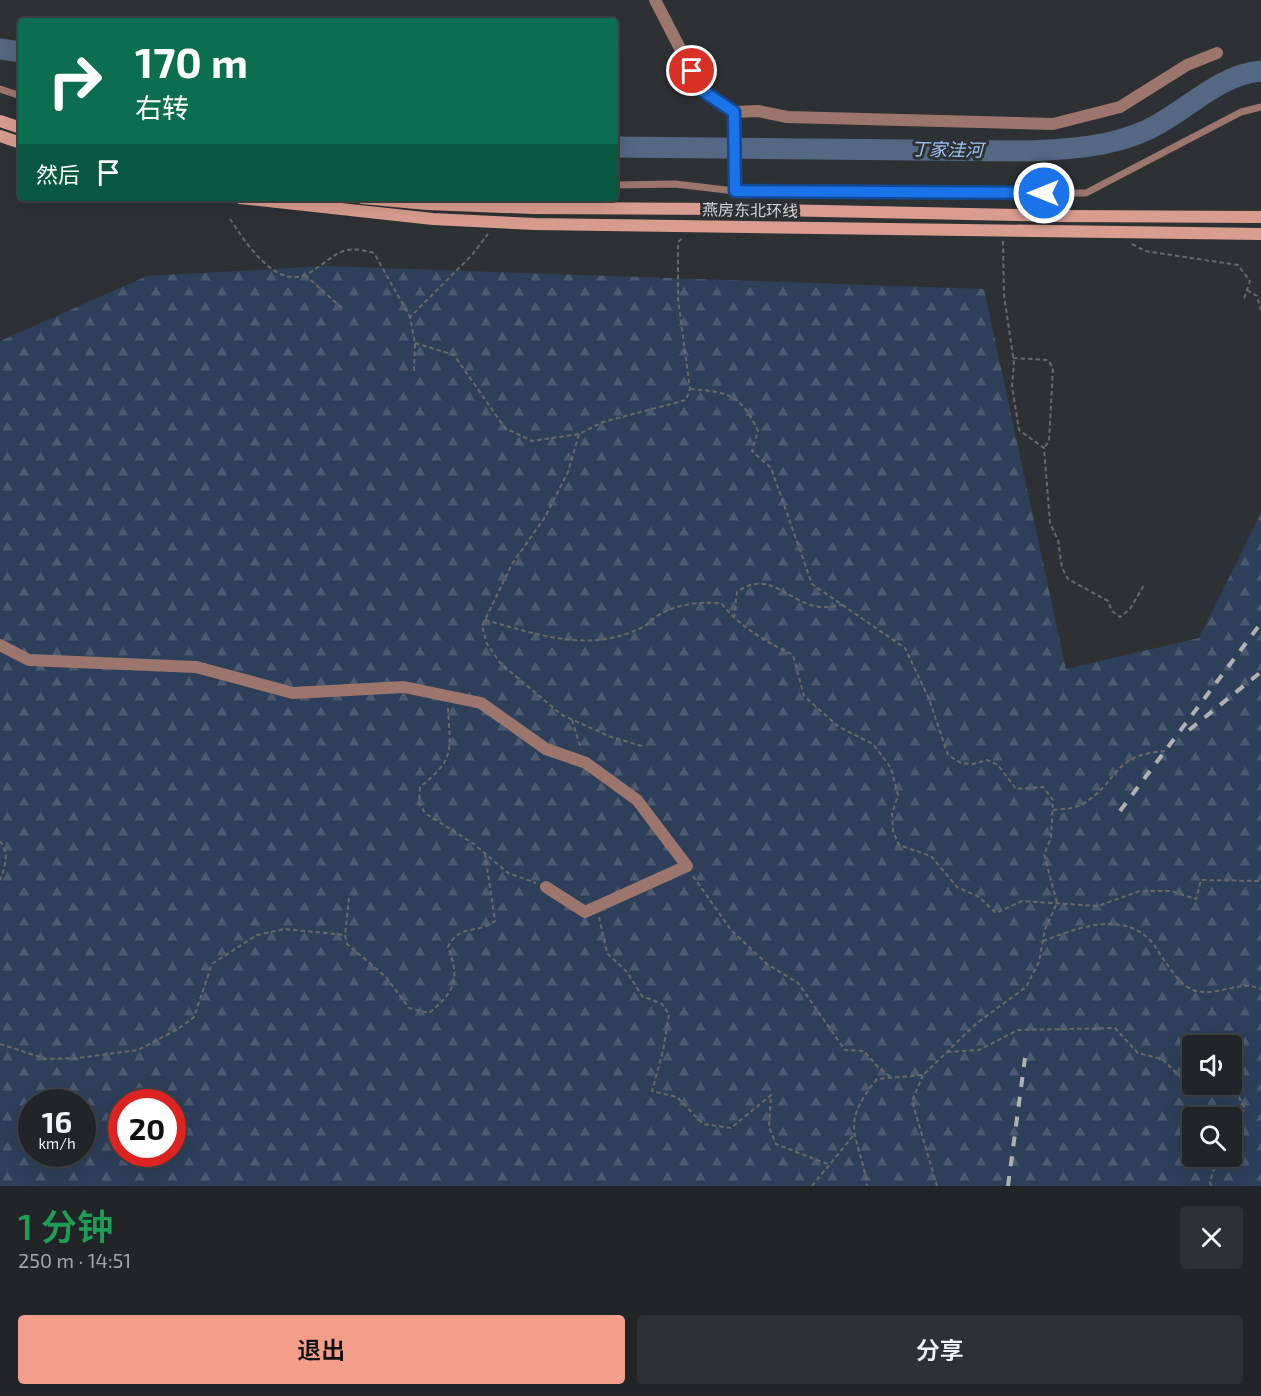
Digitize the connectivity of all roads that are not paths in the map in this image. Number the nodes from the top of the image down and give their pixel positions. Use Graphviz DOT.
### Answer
graph roads {
  1 [pos="655,0"];
  2 [pos="1217,52"];
  3 [pos="0,89"];
  4 [pos="18,95"];
  5 [pos="1261,107"];
  6 [pos="734,112"];
  7 [pos="0,121"];
  8 [pos="18,127"];
  9 [pos="0,136"];
  10 [pos="18,142"];
  11 [pos="618,185"];
  12 [pos="735,191"];
  13 [pos="268,201"];
  14 [pos="394,201"];
  15 [pos="1261,216"];
  16 [pos="1261,234"];
  17 [pos="0,645"];
  18 [pos="546,887"];
  1 -- 6 [label="street"];
  2 -- 6 [label="street"];
  3 -- 4 [label="lane"];
  5 -- 12 [label="lane"];
  6 -- 12 [label="lane"];
  7 -- 8 [label="main road"];
  9 -- 10 [label="main road"];
  11 -- 12 [label="lane"];
  13 -- 16 [label="main road, 燕房东北环线"];
  14 -- 15 [label="main road, 燕房东北环线"];
  17 -- 18 [label="street"];
}
